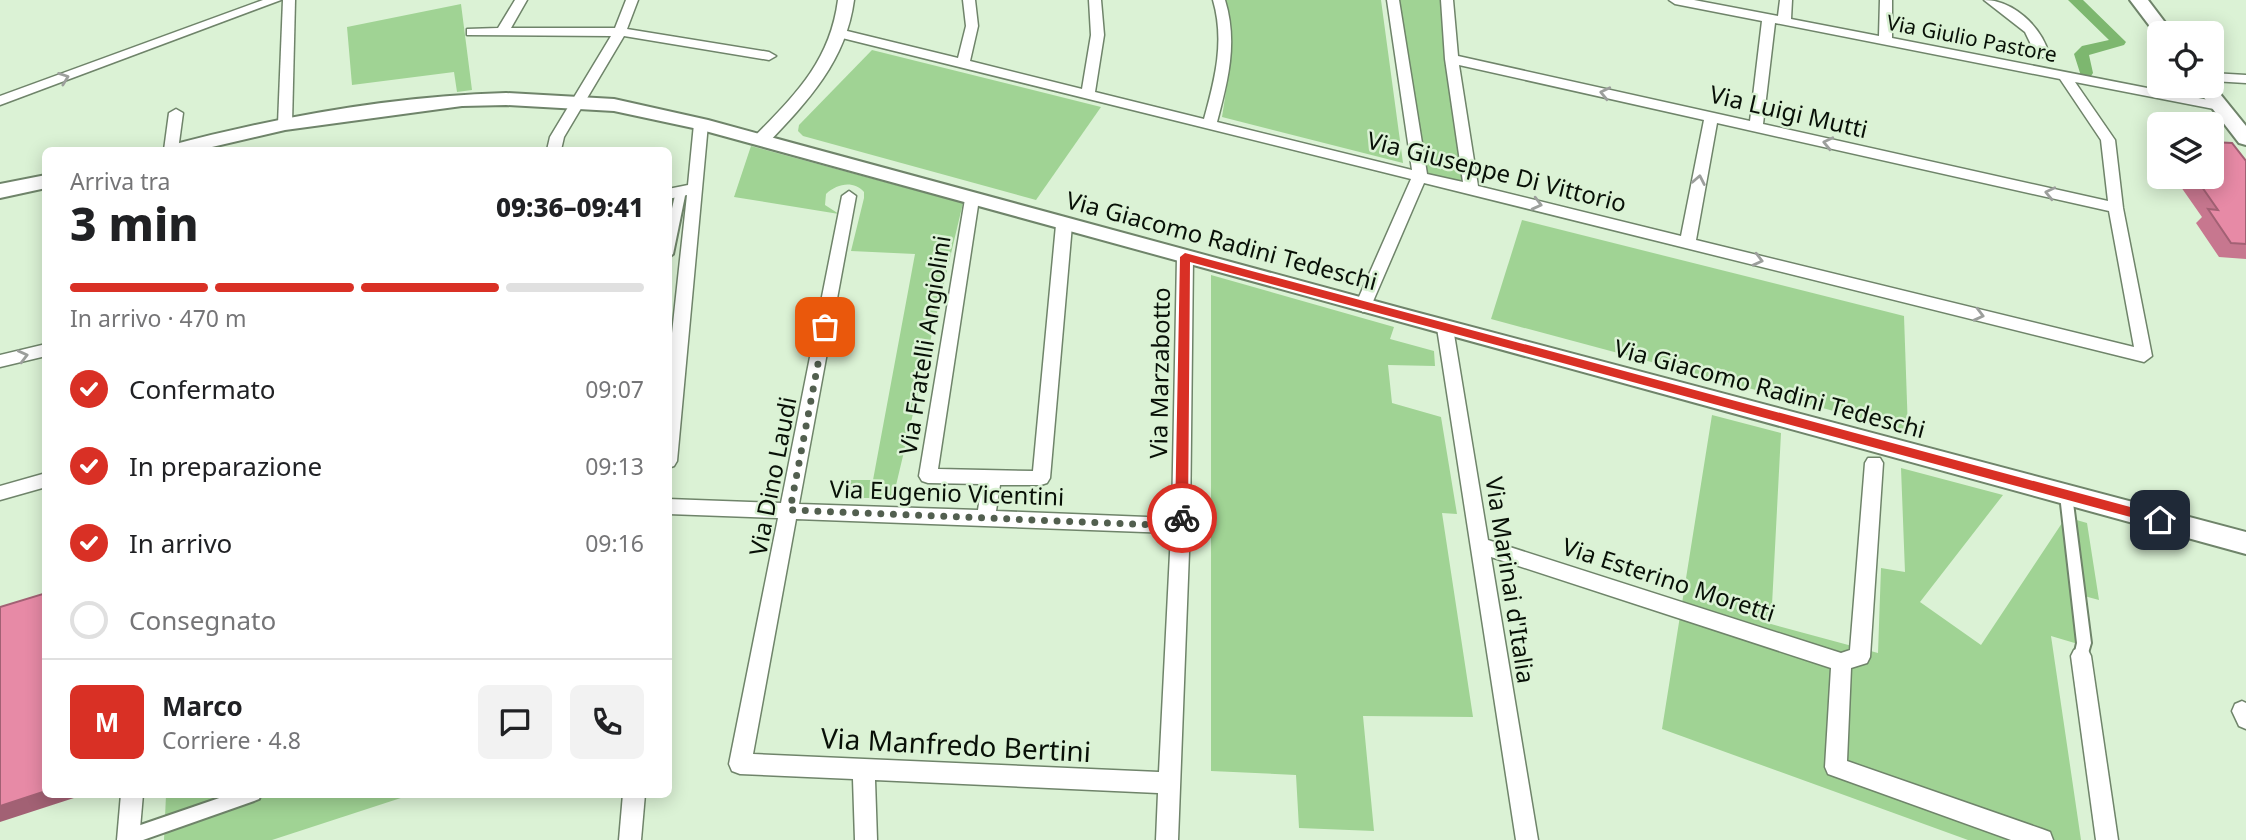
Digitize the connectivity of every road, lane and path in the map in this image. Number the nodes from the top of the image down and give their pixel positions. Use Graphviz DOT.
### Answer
graph roads {
  1 [pos="275,0"];
  2 [pos="289,0"];
  3 [pos="521,0"];
  4 [pos="632,0"];
  5 [pos="846,0"];
  6 [pos="970,0"];
  7 [pos="1095,0"];
  8 [pos="1219,0"];
  9 [pos="1393,0"];
  10 [pos="1447,0"];
  11 [pos="1675,0"];
  12 [pos="1786,0"];
  13 [pos="1886,0"];
  14 [pos="1990,0"];
  15 [pos="2139,0"];
  16 [pos="1769,19"];
  17 [pos="2155,21"];
  18 [pos="1784,22"];
  19 [pos="503,31"];
  20 [pos="472,32"];
  21 [pos="620,32"];
  22 [pos="839,33"];
  23 [pos="1885,42"];
  24 [pos="2042,54"];
  25 [pos="769,56"];
  26 [pos="1452,60"];
  27 [pos="963,63"];
  28 [pos="2066,78"];
  29 [pos="2224,78"];
  30 [pos="2246,79"];
  31 [pos="1088,94"];
  32 [pos="2214,98"];
  33 [pos="0,101"];
  34 [pos="576,102"];
  35 [pos="2220,106"];
  36 [pos="176,113"];
  37 [pos="1711,117"];
  38 [pos="285,124"];
  39 [pos="701,124"];
  40 [pos="1210,124"];
  41 [pos="1756,127"];
  42 [pos="2243,131"];
  43 [pos="761,140"];
  44 [pos="173,147"];
  45 [pos="186,147"];
  46 [pos="554,147"];
  47 [pos="1420,175"];
  48 [pos="42,182"];
  49 [pos="1471,188"];
  50 [pos="0,191"];
  51 [pos="682,191"];
  52 [pos="849,196"];
  53 [pos="972,199"];
  54 [pos="2116,208"];
  55 [pos="1065,225"];
  56 [pos="672,236"];
  57 [pos="1688,242"];
  58 [pos="1185,257"];
  59 [pos="1363,306"];
  60 [pos="676,314"];
  61 [pos="1445,328"];
  62 [pos="42,351"];
  63 [pos="0,361"];
  64 [pos="672,388"];
  65 [pos="1874,463"];
  66 [pos="992,477"];
  67 [pos="42,481"];
  68 [pos="0,493"];
  69 [pos="2066,495"];
  70 [pos="672,506"];
  71 [pos="790,510"];
  72 [pos="986,518"];
  73 [pos="1181,526"];
  74 [pos="2246,543"];
  75 [pos="1482,546"];
  76 [pos="2081,656"];
  77 [pos="1841,662"];
  78 [pos="740,764"];
  79 [pos="864,769"];
  80 [pos="1169,783"];
  81 [pos="132,798"];
  82 [pos="243,798"];
  83 [pos="634,798"];
  84 [pos="128,838"];
  85 [pos="630,840"];
  86 [pos="866,840"];
  87 [pos="1167,840"];
  88 [pos="1527,840"];
  89 [pos="2042,840"];
  90 [pos="2107,840"];
  33 -- 1 [label="street, one-way"];
  2 -- 38 [label="street"];
  3 -- 19 [label="street"];
  4 -- 21 [label="street"];
  5 -- 22 [label="street"];
  6 -- 27 [label="street"];
  7 -- 31 [label="street"];
  8 -- 40 [label="street"];
  9 -- 47 [label="street"];
  10 -- 26 [label="street"];
  11 -- 16 [label="street, Via Giulio Pastore"];
  12 -- 18 [label="street"];
  13 -- 23 [label="street"];
  14 -- 24 [label="street"];
  15 -- 17 [label="main road"];
  16 -- 18 [label="street, Via Giulio Pastore"];
  16 -- 41 [label="street"];
  18 -- 23 [label="street, Via Giulio Pastore"];
  19 -- 20 [label="street"];
  19 -- 21 [label="street"];
  21 -- 25 [label="street"];
  21 -- 34 [label="street"];
  22 -- 27 [label="street, Via Giuseppe Di Vittorio"];
  22 -- 43 [label="street"];
  23 -- 28 [label="street, Via Giulio Pastore"];
  37 -- 26 [label="street, Via Luigi Mutti, one-way"];
  26 -- 49 [label="street"];
  27 -- 31 [label="street, Via Giuseppe Di Vittorio"];
  28 -- 35 [label="street, Via Giulio Pastore"];
  28 -- 54 [label="street"];
  29 -- 30 [label="street"];
  31 -- 40 [label="street, Via Giuseppe Di Vittorio"];
  32 -- 35 [label="main road"];
  34 -- 38 [label="main road, Via Giacomo Radini Tedeschi"];
  34 -- 39 [label="main road, Via Giacomo Radini Tedeschi"];
  34 -- 46 [label="street"];
  35 -- 42 [label="main road"];
  36 -- 44 [label="street"];
  37 -- 41 [label="street, Via Luigi Mutti"];
  57 -- 37 [label="street, one-way"];
  38 -- 45 [label="main road, Via Giacomo Radini Tedeschi"];
  39 -- 43 [label="main road, Via Giacomo Radini Tedeschi"];
  39 -- 51 [label="street"];
  40 -- 47 [label="street, Via Giuseppe Di Vittorio"];
  54 -- 41 [label="street, Via Luigi Mutti, one-way"];
  43 -- 53 [label="main road, Via Giacomo Radini Tedeschi"];
  47 -- 49 [label="street, Via Giuseppe Di Vittorio"];
  47 -- 59 [label="street"];
  48 -- 50 [label="main road"];
  49 -- 57 [label="street, Via Giuseppe Di Vittorio, one-way"];
  51 -- 56 [label="street"];
  51 -- 60 [label="street"];
  52 -- 71 [label="street, Via Dino Laudi"];
  53 -- 55 [label="main road, Via Giacomo Radini Tedeschi"];
  53 -- 66 [label="street, Via Fratelli Angiolini"];
  57 -- 54 [label="street, Via Giuseppe Di Vittorio, one-way"];
  55 -- 58 [label="main road, Via Giacomo Radini Tedeschi"];
  55 -- 66 [label="street"];
  58 -- 59 [label="main road, Via Giacomo Radini Tedeschi"];
  58 -- 73 [label="street, Via Marzabotto"];
  59 -- 61 [label="main road, Via Giacomo Radini Tedeschi"];
  60 -- 64 [label="street"];
  61 -- 69 [label="main road, Via Giacomo Radini Tedeschi"];
  61 -- 75 [label="street, Via Marinai d'Italia"];
  63 -- 62 [label="street, one-way"];
  65 -- 77 [label="street"];
  66 -- 72 [label="street"];
  67 -- 68 [label="street"];
  69 -- 74 [label="main road, Via Giacomo Radini Tedeschi"];
  69 -- 76 [label="street"];
  70 -- 71 [label="street, Via Eugenio Vicentini"];
  71 -- 72 [label="street, Via Eugenio Vicentini"];
  71 -- 78 [label="street, Via Dino Laudi"];
  72 -- 73 [label="street, Via Eugenio Vicentini"];
  73 -- 80 [label="street, Via Marzabotto"];
  75 -- 77 [label="street, Via Esterino Moretti"];
  75 -- 88 [label="street, Via Marinai d'Italia"];
  76 -- 90 [label="street"];
  77 -- 89 [label="street"];
  78 -- 79 [label="street, Via Manfredo Bertini"];
  79 -- 80 [label="street, Via Manfredo Bertini"];
  79 -- 86 [label="street"];
  80 -- 87 [label="street, Via Marzabotto"];
  81 -- 84 [label="street"];
  82 -- 84 [label="street"];
  83 -- 85 [label="street"];
}
